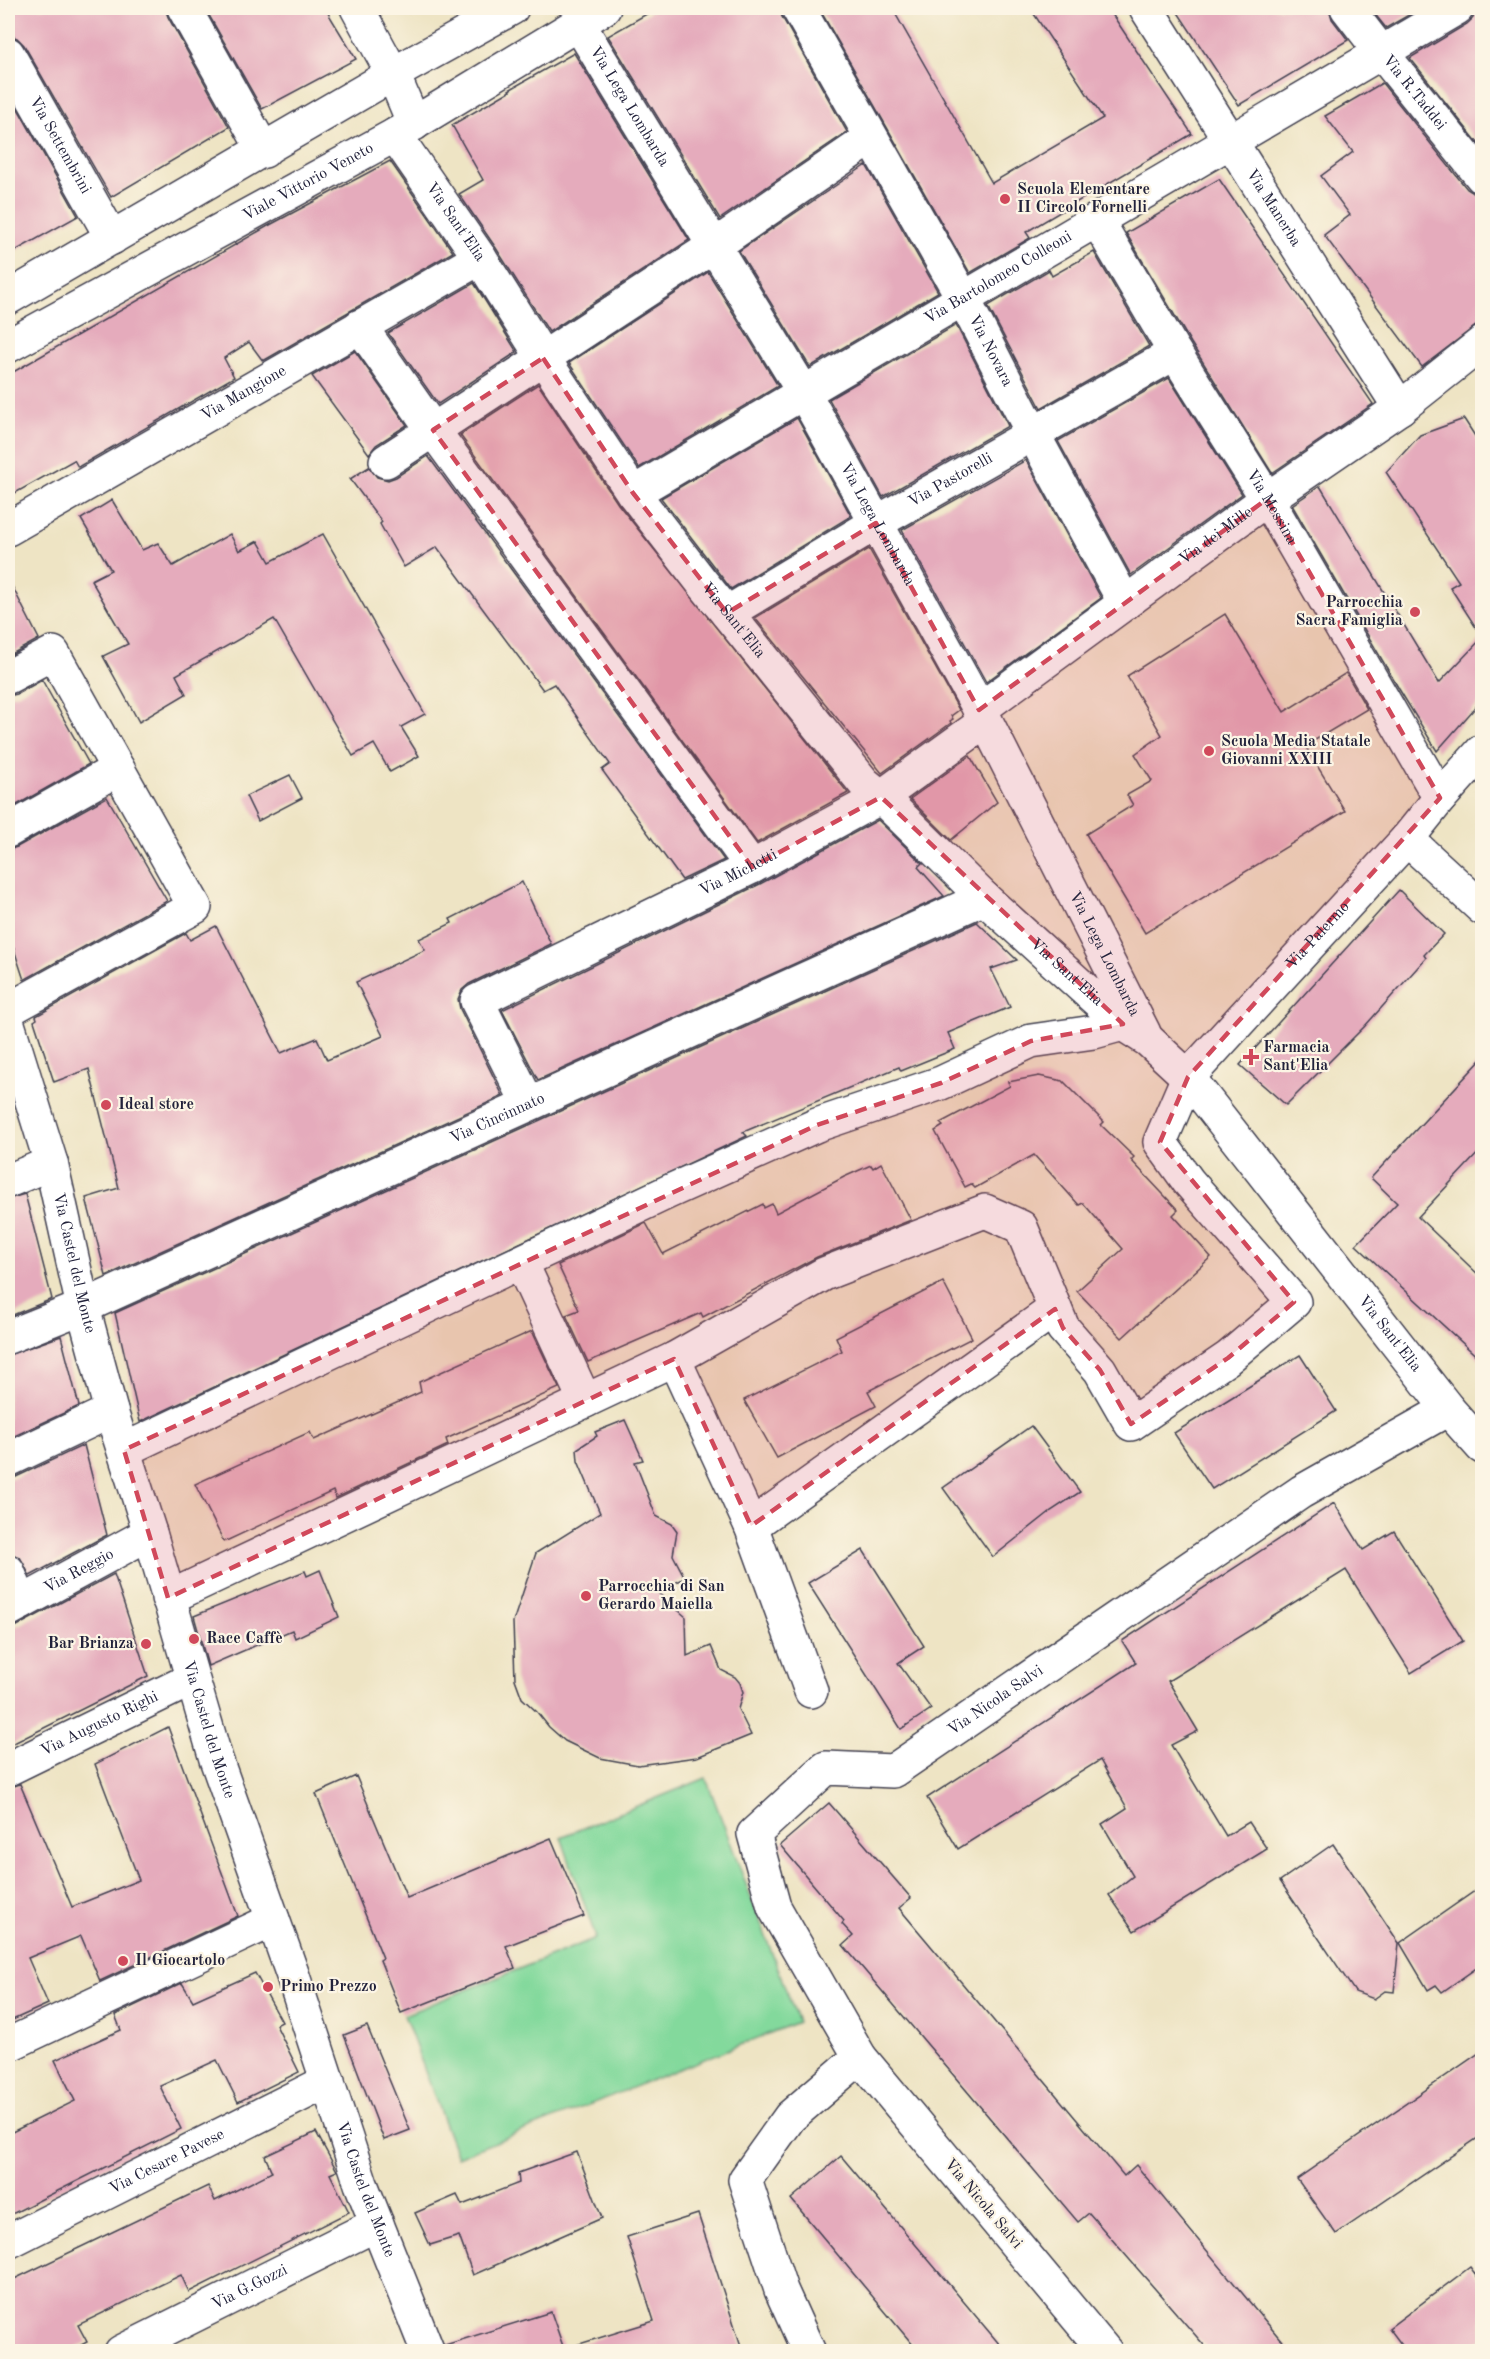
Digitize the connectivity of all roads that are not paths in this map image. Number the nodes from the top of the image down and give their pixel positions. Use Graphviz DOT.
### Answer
graph roads {
  1 [pos="184,8"];
  2 [pos="357,8"];
  3 [pos="512,8"];
  4 [pos="798,8"];
  5 [pos="1146,8"];
  6 [pos="1347,8"];
  7 [pos="1457,8"];
  8 [pos="591,15"];
  9 [pos="1381,52"];
  10 [pos="8,54"];
  11 [pos="393,74"];
  12 [pos="405,130"];
  13 [pos="871,138"];
  14 [pos="1232,140"];
  15 [pos="264,151"];
  16 [pos="1482,177"];
  17 [pos="1097,220"];
  18 [pos="112,238"];
  19 [pos="714,246"];
  20 [pos="480,258"];
  21 [pos="8,298"];
  22 [pos="963,298"];
  23 [pos="360,327"];
  24 [pos="1482,343"];
  25 [pos="8,346"];
  26 [pos="1175,353"];
  27 [pos="543,358"];
  28 [pos="804,393"];
  29 [pos="1400,408"];
  30 [pos="433,430"];
  31 [pos="1033,434"];
  32 [pos="386,461"];
  33 [pos="633,493"];
  34 [pos="1267,499"];
  35 [pos="876,523"];
  36 [pos="8,529"];
  37 [pos="1125,603"];
  38 [pos="727,613"];
  39 [pos="8,678"];
  40 [pos="982,715"];
  41 [pos="1482,751"];
  42 [pos="118,769"];
  43 [pos="881,797"];
  44 [pos="1440,798"];
  45 [pos="8,831"];
  46 [pos="1407,839"];
  47 [pos="752,867"];
  48 [pos="984,898"];
  49 [pos="1482,908"];
  50 [pos="8,1010"];
  51 [pos="8,1024"];
  52 [pos="1136,1032"];
  53 [pos="1188,1077"];
  54 [pos="528,1103"];
  55 [pos="51,1163"];
  56 [pos="8,1181"];
  57 [pos="521,1262"];
  58 [pos="83,1307"];
  59 [pos="1055,1309"];
  60 [pos="8,1337"];
  61 [pos="674,1359"];
  62 [pos="585,1401"];
  63 [pos="1448,1409"];
  64 [pos="111,1411"];
  65 [pos="1482,1447"];
  66 [pos="124,1450"];
  67 [pos="8,1460"];
  68 [pos="751,1526"];
  69 [pos="150,1533"];
  70 [pos="8,1571"];
  71 [pos="168,1598"];
  72 [pos="14,1607"];
  73 [pos="192,1679"];
  74 [pos="811,1691"];
  75 [pos="8,1768"];
  76 [pos="273,1920"];
  77 [pos="8,2045"];
  78 [pos="860,2057"];
  79 [pos="328,2082"];
  80 [pos="377,2224"];
  81 [pos="8,2242"];
  82 [pos="135,2348"];
  83 [pos="428,2352"];
  84 [pos="809,2352"];
  85 [pos="1106,2352"];
  1 -- 15 [label="street"];
  2 -- 11 [label="street, Via Sant'Elia"];
  3 -- 11 [label="street"];
  4 -- 13 [label="street, Via Novara"];
  5 -- 14 [label="street, Via Manerba"];
  6 -- 9 [label="street, Via R.Taddei"];
  7 -- 9 [label="street, Via Bartolomeo Colleoni"];
  8 -- 12 [label="street, Viale Vittorio Veneto"];
  8 -- 19 [label="street, Via Lega Lombarda"];
  9 -- 14 [label="street, Via Bartolomeo Colleoni"];
  9 -- 16 [label="street, Via R.Taddei"];
  10 -- 18 [label="street, Via Settembrini"];
  11 -- 12 [label="street, Via Sant'Elia"];
  11 -- 15 [label="street"];
  12 -- 20 [label="street, Via Sant'Elia"];
  12 -- 25 [label="street, Viale Vittorio Veneto"];
  13 -- 19 [label="street"];
  13 -- 22 [label="street, Via Novara"];
  14 -- 17 [label="street, Via Bartolomeo Colleoni"];
  14 -- 29 [label="street, Via Manerba"];
  15 -- 18 [label="street"];
  17 -- 22 [label="street, Via Bartolomeo Colleoni"];
  17 -- 26 [label="street, Via Messina"];
  18 -- 21 [label="street"];
  19 -- 27 [label="street"];
  19 -- 28 [label="street, Via Lega Lombarda"];
  20 -- 23 [label="street, Via Mangione"];
  20 -- 27 [label="street, Via Sant'Elia"];
  22 -- 28 [label="street, Via Bartolomeo Colleoni"];
  22 -- 31 [label="street, Via Novara"];
  23 -- 30 [label="street"];
  23 -- 36 [label="street, Via Mangione"];
  24 -- 29 [label="street, Via dei Mille"];
  26 -- 31 [label="street, Via Pastorelli"];
  26 -- 34 [label="street, Via Messina"];
  27 -- 30 [label="street"];
  27 -- 33 [label="street, Via Sant'Elia"];
  28 -- 33 [label="street, Via Bartolomeo Colleoni"];
  28 -- 35 [label="street, Via Lega Lombarda"];
  29 -- 34 [label="street, Via dei Mille"];
  30 -- 32 [label="street"];
  30 -- 47 [label="street"];
  31 -- 35 [label="street, Via Pastorelli"];
  31 -- 37 [label="street, Via Novara"];
  33 -- 38 [label="street, Via Sant'Elia"];
  34 -- 37 [label="street, Via dei Mille"];
  34 -- 44 [label="street, Via Messina"];
  35 -- 38 [label="street, Via Pastorelli"];
  35 -- 40 [label="street, Via Lega Lombarda"];
  37 -- 40 [label="street, Via dei Mille"];
  38 -- 43 [label="street, Via Sant'Elia"];
  39 -- 42 [label="street"];
  40 -- 43 [label="street, Via Michetti"];
  40 -- 52 [label="street, Via Lega Lombarda"];
  41 -- 44 [label="street, Via Palermo"];
  42 -- 45 [label="street"];
  42 -- 50 [label="street"];
  43 -- 47 [label="street, Via Michetti"];
  43 -- 48 [label="street, Via Sant'Elia"];
  44 -- 46 [label="street, Via Palermo"];
  46 -- 49 [label="street"];
  46 -- 53 [label="street, Via Palermo"];
  47 -- 54 [label="street, Via Michetti"];
  48 -- 52 [label="street, Via Sant'Elia"];
  48 -- 54 [label="street, Via Cincinnato"];
  51 -- 55 [label="street, Via Castel del Monte"];
  52 -- 53 [label="street"];
  52 -- 57 [label="street"];
  53 -- 59 [label="street, Via Palermo"];
  53 -- 63 [label="street, Via Sant'Elia"];
  54 -- 58 [label="street, Via Cincinnato"];
  55 -- 56 [label="street"];
  55 -- 58 [label="street, Via Castel del Monte"];
  57 -- 62 [label="street"];
  57 -- 66 [label="street"];
  58 -- 60 [label="street, Via Cincinnato"];
  58 -- 64 [label="street, Via Castel del Monte"];
  59 -- 61 [label="street"];
  59 -- 68 [label="street"];
  61 -- 62 [label="street"];
  61 -- 68 [label="street"];
  62 -- 71 [label="street"];
  63 -- 65 [label="street, Via Sant'Elia"];
  63 -- 78 [label="street, Via Nicola Salvi"];
  64 -- 66 [label="street, Via Castel del Monte"];
  64 -- 67 [label="street"];
  66 -- 69 [label="street, Via Castel del Monte"];
  68 -- 74 [label="street"];
  69 -- 71 [label="street, Via Castel del Monte"];
  69 -- 72 [label="street, Via Reggio"];
  70 -- 72 [label="street"];
  71 -- 73 [label="street, Via Castel del Monte"];
  73 -- 75 [label="street, Via Augusto Righi"];
  73 -- 76 [label="street, Via Castel del Monte"];
  76 -- 77 [label="street"];
  76 -- 79 [label="street, Via Castel del Monte"];
  78 -- 84 [label="street"];
  78 -- 85 [label="street, Via Nicola Salvi"];
  79 -- 80 [label="street, Via Castel del Monte"];
  79 -- 81 [label="street, Via Cesare Pavese"];
  80 -- 82 [label="street, Via G.Gozzi"];
  80 -- 83 [label="street, Via Castel del Monte"];
}
